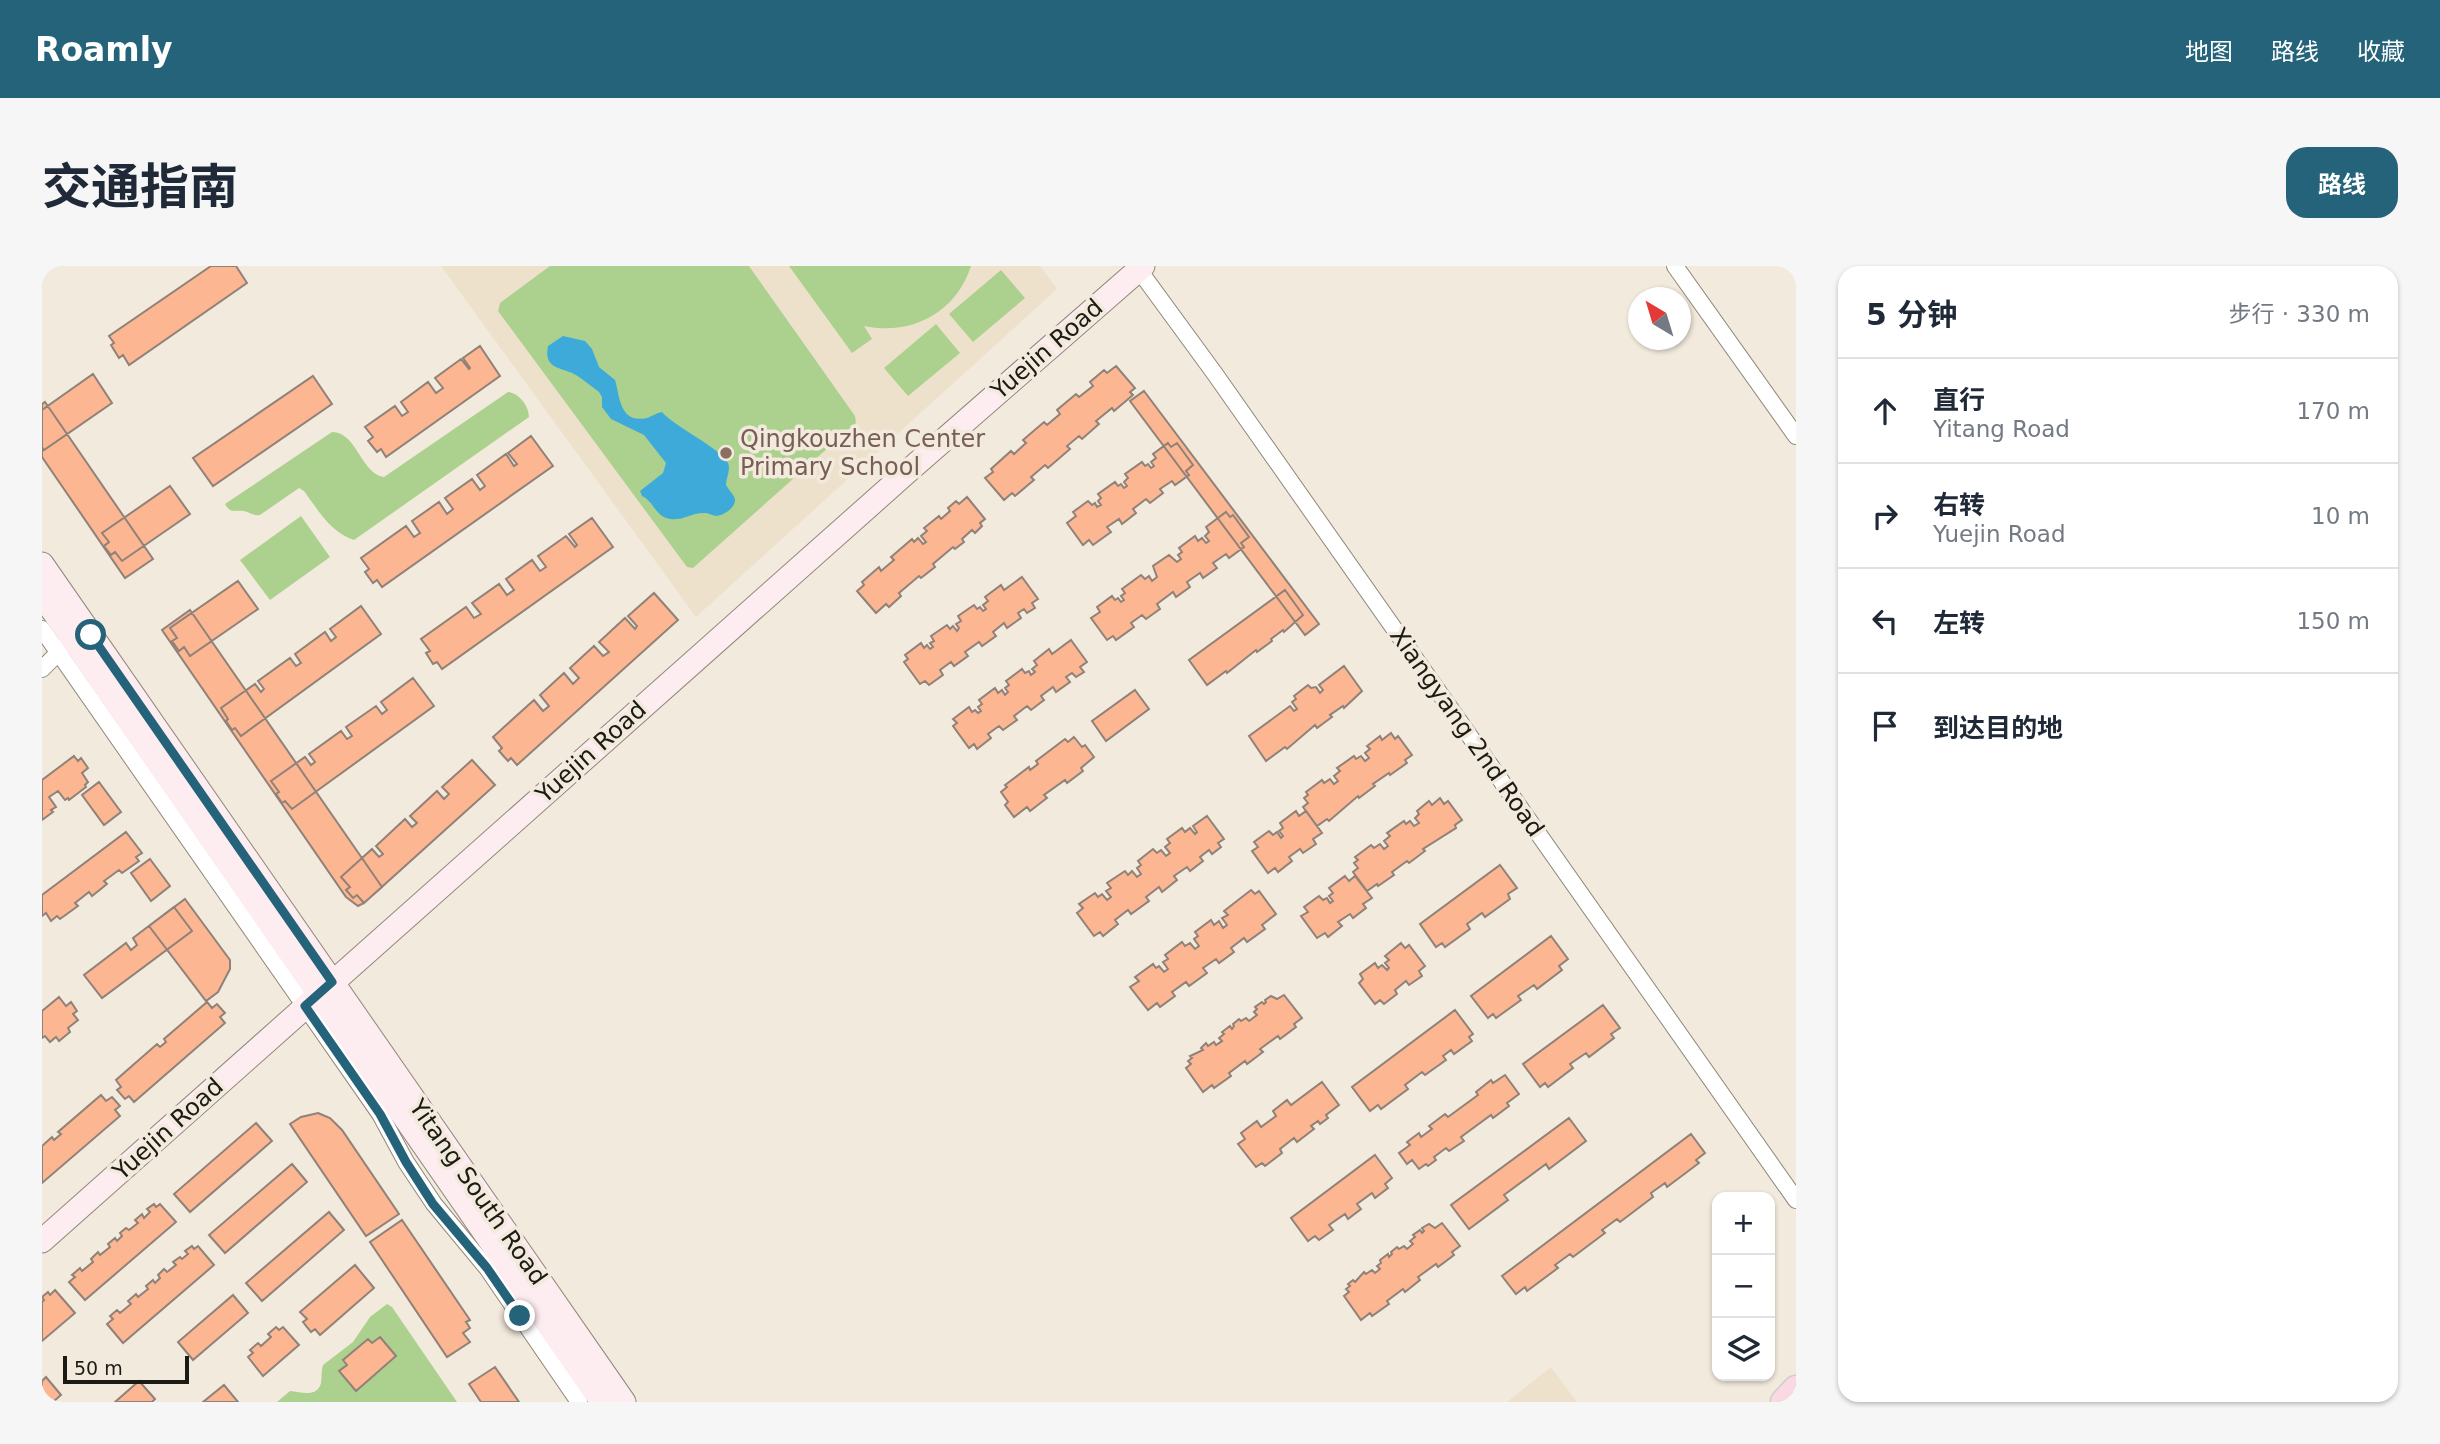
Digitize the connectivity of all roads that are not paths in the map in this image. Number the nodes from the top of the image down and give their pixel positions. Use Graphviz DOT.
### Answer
graph roads {
  1 [pos="1675,266"];
  2 [pos="1139,267"];
  3 [pos="1796,436"];
  4 [pos="42,564"];
  5 [pos="42,595"];
  6 [pos="42,629"];
  7 [pos="66,646"];
  8 [pos="42,669"];
  9 [pos="319,994"];
  10 [pos="1796,1200"];
  11 [pos="42,1241"];
  12 [pos="1796,1389"];
  13 [pos="579,1402"];
  14 [pos="602,1402"];
  15 [pos="624,1402"];
  16 [pos="1784,1402"];
  1 -- 3 [label="street"];
  2 -- 9 [label="main road, Yuejin Road"];
  2 -- 10 [label="street, Xiangyang 2nd Road"];
  4 -- 9 [label="main road"];
  5 -- 7 [label="main road"];
  6 -- 7 [label="street"];
  7 -- 8 [label="street"];
  7 -- 9 [label="main road"];
  9 -- 11 [label="main road, Yuejin Road"];
  9 -- 13 [label="street"];
  9 -- 14 [label="main road, Yitang South Road"];
  9 -- 15 [label="main road, Yitang South Road"];
  12 -- 16 [label="main road"];
}
